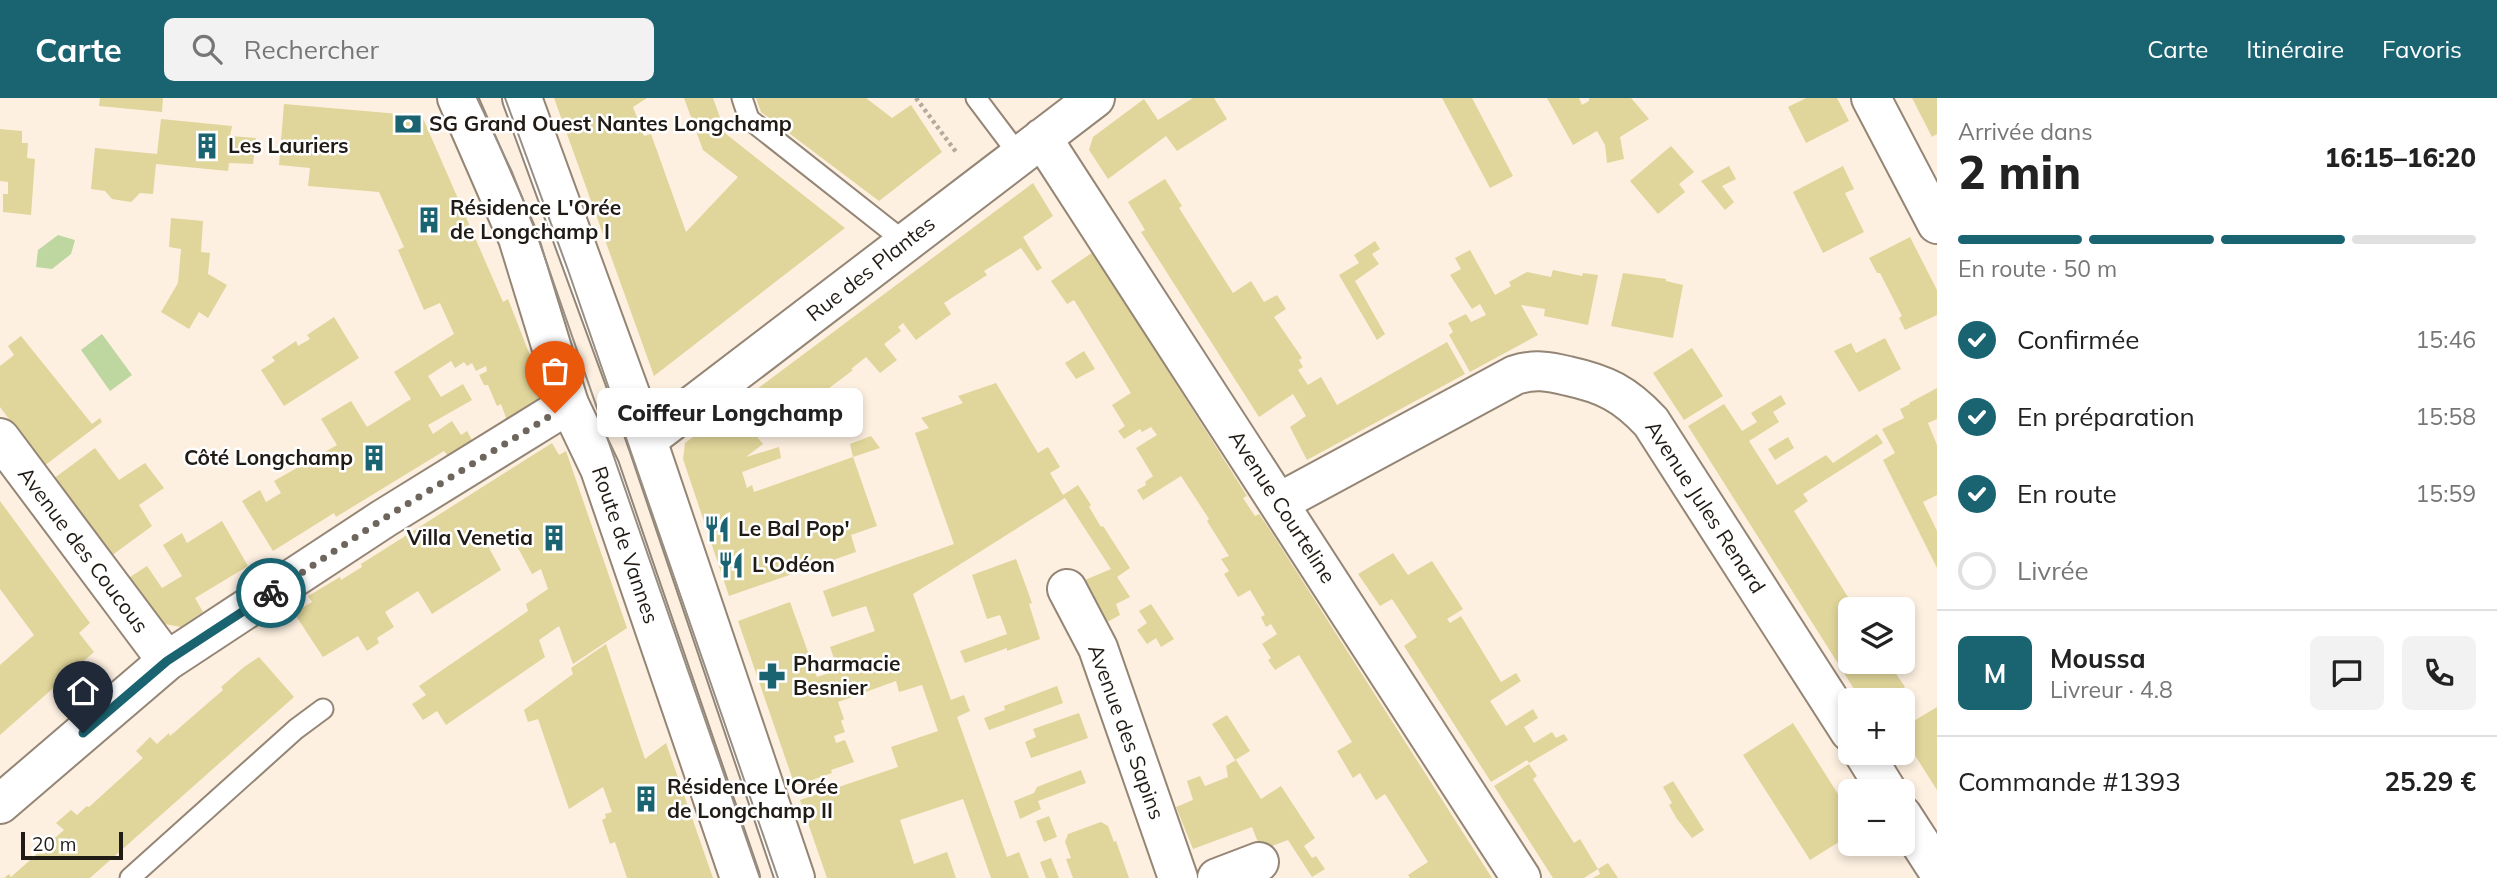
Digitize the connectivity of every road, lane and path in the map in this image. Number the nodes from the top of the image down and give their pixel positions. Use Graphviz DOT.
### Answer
graph roads {
  1 [pos="457,98"];
  2 [pos="522,98"];
  3 [pos="742,98"];
  4 [pos="916,98"];
  5 [pos="976,98"];
  6 [pos="1095,98"];
  7 [pos="1871,98"];
  8 [pos="1031,146"];
  9 [pos="956,152"];
  10 [pos="1937,224"];
  11 [pos="905,243"];
  12 [pos="569,404"];
  13 [pos="0,438"];
  14 [pos="647,440"];
  15 [pos="1280,502"];
  16 [pos="1067,589"];
  17 [pos="167,661"];
  18 [pos="323,709"];
  19 [pos="1838,713"];
  20 [pos="0,804"];
  21 [pos="1915,835"];
  22 [pos="1259,862"];
  23 [pos="1937,869"];
  24 [pos="130,878"];
  25 [pos="740,878"];
  26 [pos="795,878"];
  27 [pos="1178,878"];
  28 [pos="1217,878"];
  29 [pos="1521,878"];
  1 -- 12 [label="street, Route de Vannes"];
  2 -- 14 [label="street"];
  3 -- 11 [label="lane"];
  4 -- 9 [label="path"];
  5 -- 8 [label="lane"];
  6 -- 8 [label="street, Rue des Plantes"];
  7 -- 10 [label="street"];
  8 -- 11 [label="street, Rue des Plantes"];
  8 -- 15 [label="street, Avenue Courteline"];
  11 -- 14 [label="street, Rue des Plantes"];
  12 -- 17 [label="street"];
  12 -- 25 [label="street, Route de Vannes"];
  13 -- 17 [label="street, Avenue des Coucous"];
  14 -- 26 [label="street"];
  15 -- 19 [label="street, Avenue Jules Renard"];
  15 -- 29 [label="street, Avenue Courteline"];
  16 -- 27 [label="street, Avenue des Sapins"];
  17 -- 20 [label="street"];
  18 -- 24 [label="lane"];
  21 -- 23 [label="street"];
  22 -- 28 [label="street"];
}
